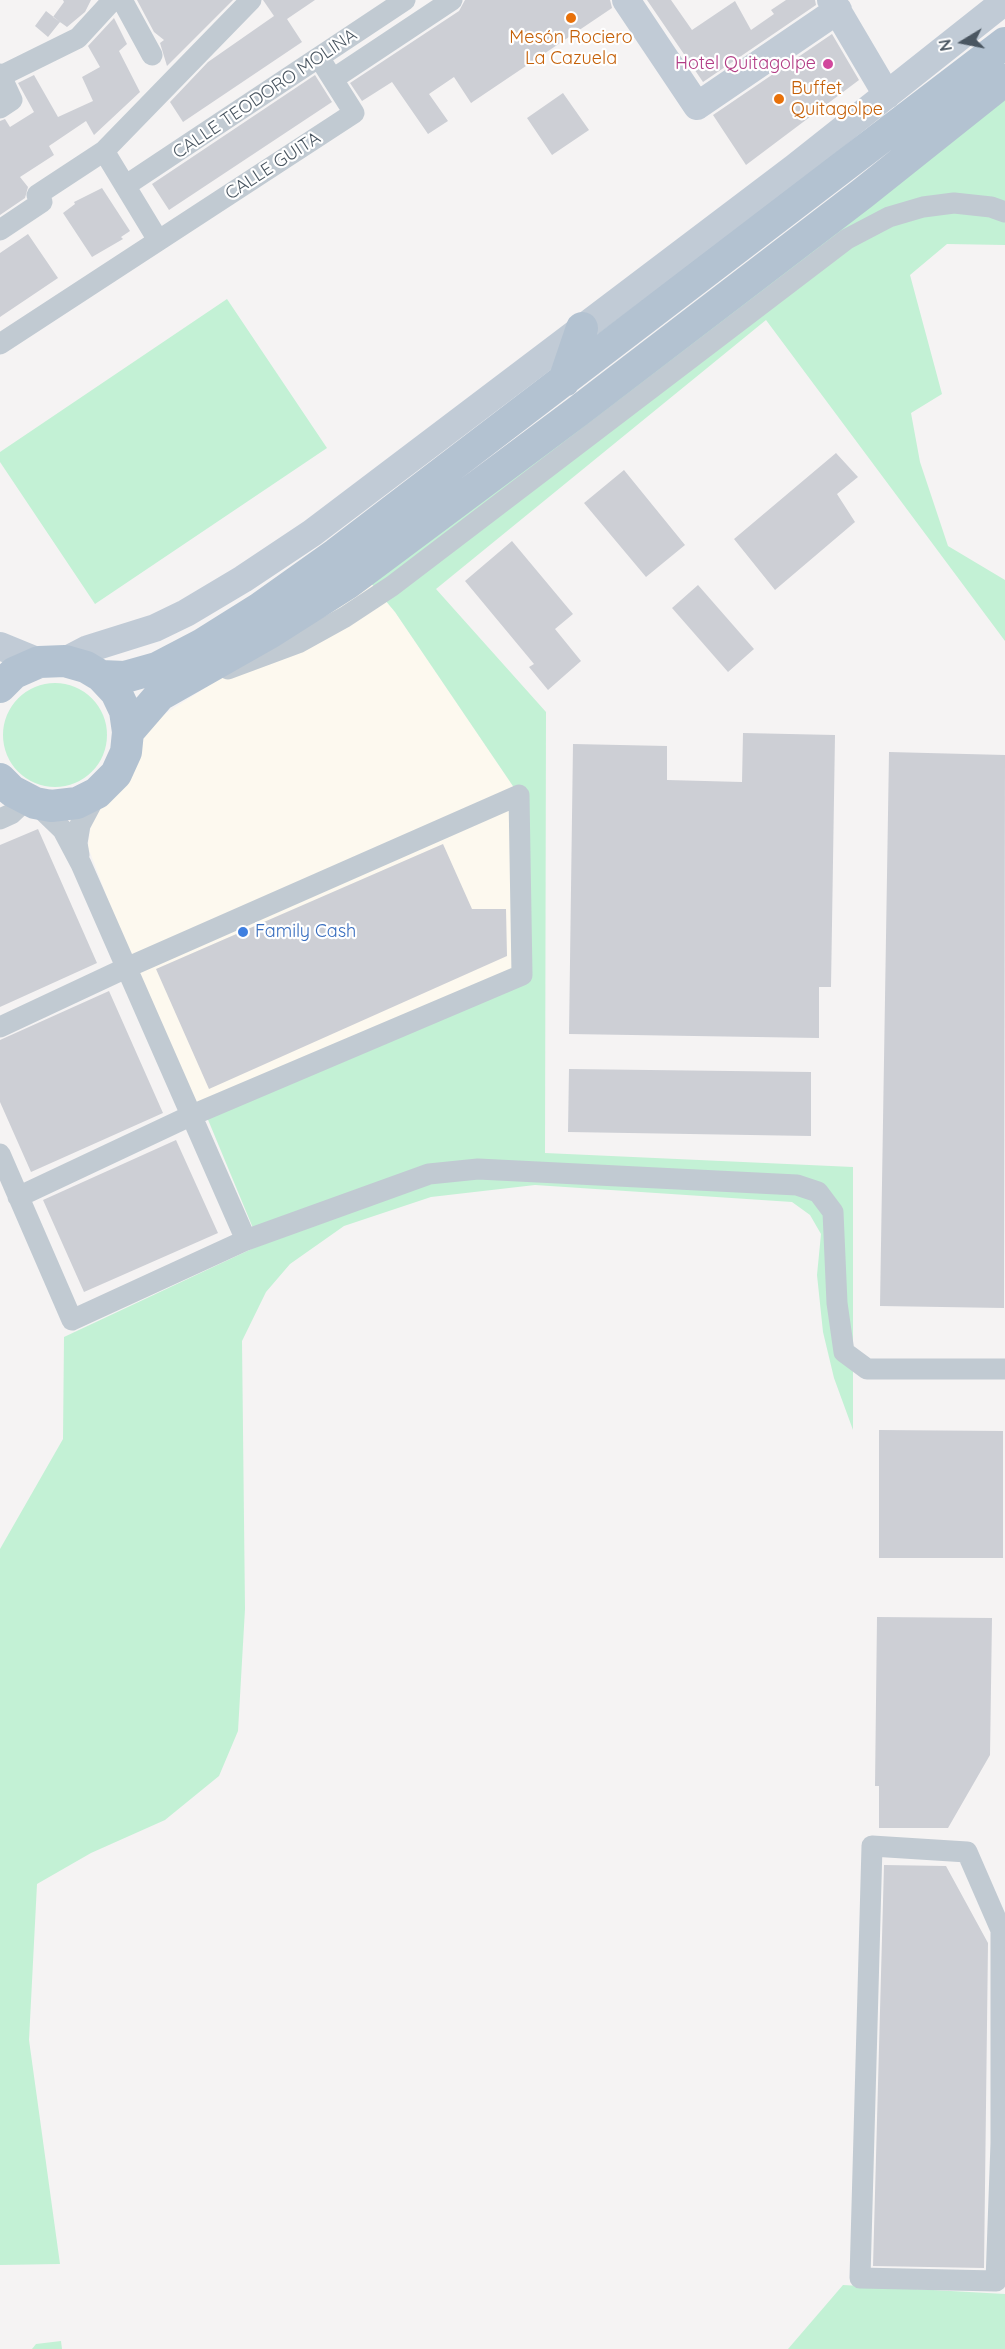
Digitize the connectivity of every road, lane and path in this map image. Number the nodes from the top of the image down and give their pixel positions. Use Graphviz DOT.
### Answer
graph roads {
  1 [pos="113,0"];
  2 [pos="122,0"];
  3 [pos="251,0"];
  4 [pos="405,0"];
  5 [pos="452,0"];
  6 [pos="626,0"];
  7 [pos="1005,1"];
  8 [pos="834,5"];
  9 [pos="1005,44"];
  10 [pos="152,55"];
  11 [pos="320,59"];
  12 [pos="1,75"];
  13 [pos="333,79"];
  14 [pos="1005,80"];
  15 [pos="887,95"];
  16 [pos="0,108"];
  17 [pos="104,151"];
  18 [pos="125,186"];
  19 [pos="1005,212"];
  20 [pos="0,230"];
  21 [pos="158,240"];
  22 [pos="582,328"];
  23 [pos="0,344"];
  24 [pos="564,381"];
  25 [pos="0,646"];
  26 [pos="52,662"];
  27 [pos="101,676"];
  28 [pos="182,685"];
  29 [pos="0,687"];
  30 [pos="128,732"];
  31 [pos="0,780"];
  32 [pos="97,794"];
  33 [pos="31,801"];
  34 [pos="0,819"];
  35 [pos="81,864"];
  36 [pos="126,968"];
  37 [pos="0,1027"];
  38 [pos="190,1116"];
  39 [pos="0,1154"];
  40 [pos="18,1197"];
  41 [pos="246,1240"];
  42 [pos="1005,1369"];
  43 [pos="1001,1930"];
  1 -- 12 [label="street"];
  2 -- 10 [label="street"];
  3 -- 17 [label="street"];
  4 -- 11 [label="street, CALLE TEODORO MOLINA"];
  5 -- 13 [label="street"];
  6 -- 8 [label="street"];
  7 -- 15 [label="street"];
  8 -- 15 [label="street"];
  9 -- 24 [label="main road"];
  11 -- 13 [label="street, CALLE GUITA"];
  11 -- 18 [label="street, CALLE TEODORO MOLINA"];
  12 -- 16 [label="street"];
  13 -- 21 [label="street, CALLE GUITA"];
  14 -- 28 [label="main road"];
  15 -- 22 [label="street"];
  17 -- 18 [label="street"];
  17 -- 20 [label="street"];
  18 -- 21 [label="street"];
  19 -- 28 [label="street"];
  21 -- 23 [label="street"];
  22 -- 24 [label="main road"];
  22 -- 26 [label="street"];
  24 -- 27 [label="main road"];
  25 -- 26 [label="street"];
  26 -- 27 [label="main road"];
  26 -- 29 [label="main road"];
  27 -- 30 [label="main road"];
  28 -- 30 [label="main road"];
  30 -- 32 [label="main road"];
  31 -- 33 [label="main road"];
  32 -- 33 [label="main road"];
  32 -- 35 [label="street"];
  33 -- 34 [label="street"];
  33 -- 35 [label="street"];
  35 -- 36 [label="street"];
  36 -- 37 [label="street"];
  36 -- 38 [label="street"];
  36 -- 38 [label="street"];
  38 -- 40 [label="street"];
  38 -- 41 [label="street"];
  39 -- 40 [label="street"];
  40 -- 41 [label="street"];
  41 -- 42 [label="street"];
  43 -- 43 [label="street"];
}
